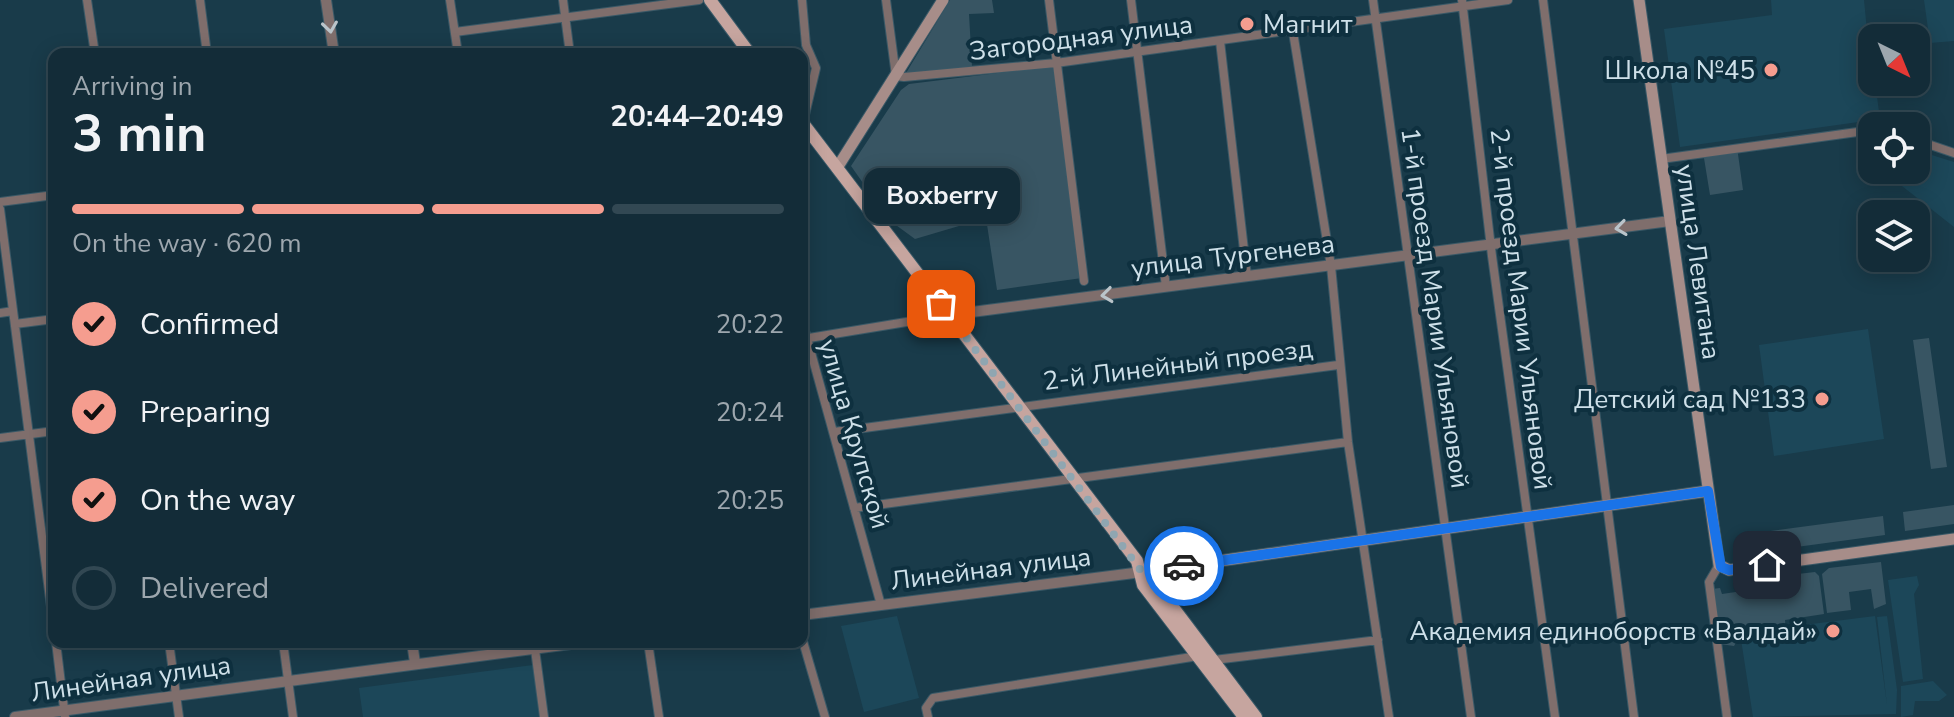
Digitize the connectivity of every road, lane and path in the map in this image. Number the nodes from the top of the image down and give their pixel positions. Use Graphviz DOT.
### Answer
graph roads {
  1 [pos="87,0"];
  2 [pos="200,0"];
  3 [pos="326,0"];
  4 [pos="450,0"];
  5 [pos="563,0"];
  6 [pos="699,0"];
  7 [pos="710,0"];
  8 [pos="802,0"];
  9 [pos="886,0"];
  10 [pos="943,0"];
  11 [pos="1049,0"];
  12 [pos="1131,0"];
  13 [pos="1373,0"];
  14 [pos="1508,0"];
  15 [pos="1543,0"];
  16 [pos="1639,0"];
  17 [pos="1462,3"];
  18 [pos="566,17"];
  19 [pos="1376,19"];
  20 [pos="455,32"];
  21 [pos="1293,32"];
  22 [pos="1220,41"];
  23 [pos="94,48"];
  24 [pos="206,48"];
  25 [pos="333,48"];
  26 [pos="457,48"];
  27 [pos="569,48"];
  28 [pos="746,48"];
  29 [pos="807,48"];
  30 [pos="808,50"];
  31 [pos="1137,52"];
  32 [pos="1056,63"];
  33 [pos="896,76"];
  34 [pos="808,104"];
  35 [pos="808,130"];
  36 [pos="1858,132"];
  37 [pos="1930,145"];
  38 [pos="1954,153"];
  39 [pos="1661,159"];
  40 [pos="837,168"];
  41 [pos="48,196"];
  42 [pos="0,202"];
  43 [pos="0,209"];
  44 [pos="1670,221"];
  45 [pos="1573,234"];
  46 [pos="1491,245"];
  47 [pos="1408,256"];
  48 [pos="1331,266"];
  49 [pos="1247,276"];
  50 [pos="1084,281"];
  51 [pos="1166,287"];
  52 [pos="13,311"];
  53 [pos="0,313"];
  54 [pos="949,315"];
  55 [pos="48,320"];
  56 [pos="15,324"];
  57 [pos="808,337"];
  58 [pos="808,351"];
  59 [pos="1338,365"];
  60 [pos="1017,405"];
  61 [pos="48,432"];
  62 [pos="834,432"];
  63 [pos="29,434"];
  64 [pos="0,438"];
  65 [pos="1348,442"];
  66 [pos="1074,481"];
  67 [pos="1708,491"];
  68 [pos="1607,505"];
  69 [pos="854,508"];
  70 [pos="1527,517"];
  71 [pos="1445,529"];
  72 [pos="1954,539"];
  73 [pos="1363,541"];
  74 [pos="1719,565"];
  75 [pos="1142,572"];
  76 [pos="48,583"];
  77 [pos="881,605"];
  78 [pos="808,614"];
  79 [pos="1378,640"];
  80 [pos="57,648"];
  81 [pos="170,648"];
  82 [pos="284,648"];
  83 [pos="413,648"];
  84 [pos="515,648"];
  85 [pos="535,648"];
  86 [pos="649,648"];
  87 [pos="805,648"];
  88 [pos="1198,656"];
  89 [pos="1214,660"];
  90 [pos="415,663"];
  91 [pos="289,680"];
  92 [pos="176,695"];
  93 [pos="65,714"];
  94 [pos="15,717"];
  95 [pos="179,717"];
  96 [pos="293,717"];
  97 [pos="544,717"];
  98 [pos="659,717"];
  99 [pos="825,717"];
  100 [pos="928,717"];
  101 [pos="1244,717"];
  102 [pos="1256,717"];
  103 [pos="1389,717"];
  104 [pos="1471,717"];
  105 [pos="1555,717"];
  106 [pos="1634,717"];
  107 [pos="1727,717"];
  1 -- 23 [label="street"];
  2 -- 24 [label="street"];
  3 -- 25 [label="street, one-way"];
  4 -- 20 [label="street"];
  5 -- 18 [label="street"];
  6 -- 18 [label="street"];
  7 -- 28 [label="main road"];
  8 -- 29 [label="street"];
  9 -- 33 [label="street"];
  10 -- 33 [label="main road"];
  11 -- 32 [label="street"];
  12 -- 31 [label="street"];
  13 -- 19 [label="street, 1-й проезд Марии Ульяновой"];
  14 -- 17 [label="street, Загородная улица"];
  15 -- 45 [label="street"];
  16 -- 39 [label="main road, улица Левитана"];
  17 -- 19 [label="street, Загородная улица"];
  17 -- 46 [label="street, 2-й проезд Марии Ульяновой"];
  18 -- 20 [label="street"];
  18 -- 27 [label="street"];
  19 -- 21 [label="street, Загородная улица"];
  19 -- 47 [label="street, 1-й проезд Марии Ульяновой"];
  20 -- 26 [label="street"];
  21 -- 22 [label="street, Загородная улица"];
  21 -- 48 [label="street"];
  22 -- 31 [label="street, Загородная улица"];
  22 -- 49 [label="street"];
  30 -- 34 [label="street"];
  31 -- 32 [label="street, Загородная улица"];
  31 -- 51 [label="street"];
  32 -- 33 [label="street, Загородная улица"];
  32 -- 50 [label="street"];
  33 -- 40 [label="main road"];
  35 -- 40 [label="main road"];
  36 -- 39 [label="street"];
  37 -- 38 [label="street"];
  39 -- 44 [label="main road, улица Левитана"];
  40 -- 54 [label="main road"];
  41 -- 42 [label="street"];
  43 -- 52 [label="street"];
  44 -- 45 [label="street, улица Тургенева, one-way"];
  44 -- 67 [label="main road, улица Левитана"];
  45 -- 46 [label="street, улица Тургенева"];
  45 -- 68 [label="street"];
  46 -- 47 [label="street, улица Тургенева"];
  46 -- 70 [label="street, 2-й проезд Марии Ульяновой"];
  47 -- 48 [label="street, улица Тургенева"];
  47 -- 71 [label="street, 1-й проезд Марии Ульяновой"];
  48 -- 49 [label="street, улица Тургенева"];
  48 -- 59 [label="street"];
  49 -- 51 [label="street, улица Тургенева"];
  51 -- 54 [label="street, улица Тургенева, one-way"];
  52 -- 53 [label="street"];
  52 -- 56 [label="street"];
  54 -- 57 [label="street, улица Тургенева"];
  54 -- 60 [label="main road"];
  55 -- 56 [label="street"];
  56 -- 63 [label="street"];
  58 -- 62 [label="street, улица Крупской"];
  59 -- 60 [label="street, 2-й Линейный проезд"];
  59 -- 65 [label="street"];
  60 -- 62 [label="street, 2-й Линейный проезд"];
  60 -- 66 [label="main road"];
  61 -- 63 [label="street"];
  62 -- 69 [label="street, улица Крупской"];
  63 -- 64 [label="street"];
  63 -- 76 [label="street"];
  65 -- 66 [label="street"];
  65 -- 73 [label="street"];
  66 -- 69 [label="street"];
  66 -- 75 [label="main road"];
  67 -- 68 [label="main road, Линейная улица"];
  67 -- 74 [label="main road, улица Левитана"];
  68 -- 70 [label="main road, Линейная улица"];
  68 -- 106 [label="street"];
  69 -- 77 [label="street, улица Крупской"];
  70 -- 71 [label="main road, Линейная улица"];
  70 -- 105 [label="street, 2-й проезд Марии Ульяновой"];
  71 -- 73 [label="main road, Линейная улица"];
  71 -- 104 [label="street, 1-й проезд Марии Ульяновой"];
  72 -- 74 [label="main road"];
  73 -- 75 [label="main road, Линейная улица"];
  73 -- 79 [label="street"];
  74 -- 107 [label="street, улица Левитана"];
  75 -- 77 [label="street, Линейная улица"];
  75 -- 88 [label="main road"];
  75 -- 89 [label="main road"];
  77 -- 78 [label="street, Линейная улица"];
  79 -- 89 [label="street"];
  79 -- 103 [label="street"];
  80 -- 93 [label="street"];
  81 -- 92 [label="street"];
  82 -- 91 [label="street"];
  83 -- 90 [label="street"];
  84 -- 90 [label="street, Линейная улица"];
  85 -- 97 [label="street"];
  86 -- 98 [label="street"];
  87 -- 99 [label="street"];
  88 -- 100 [label="street"];
  88 -- 101 [label="main road"];
  89 -- 102 [label="main road"];
  90 -- 91 [label="street, Линейная улица"];
  91 -- 92 [label="street, Линейная улица"];
  91 -- 96 [label="street"];
  92 -- 93 [label="street, Линейная улица"];
  92 -- 95 [label="street"];
  93 -- 94 [label="street, Линейная улица"];
}
